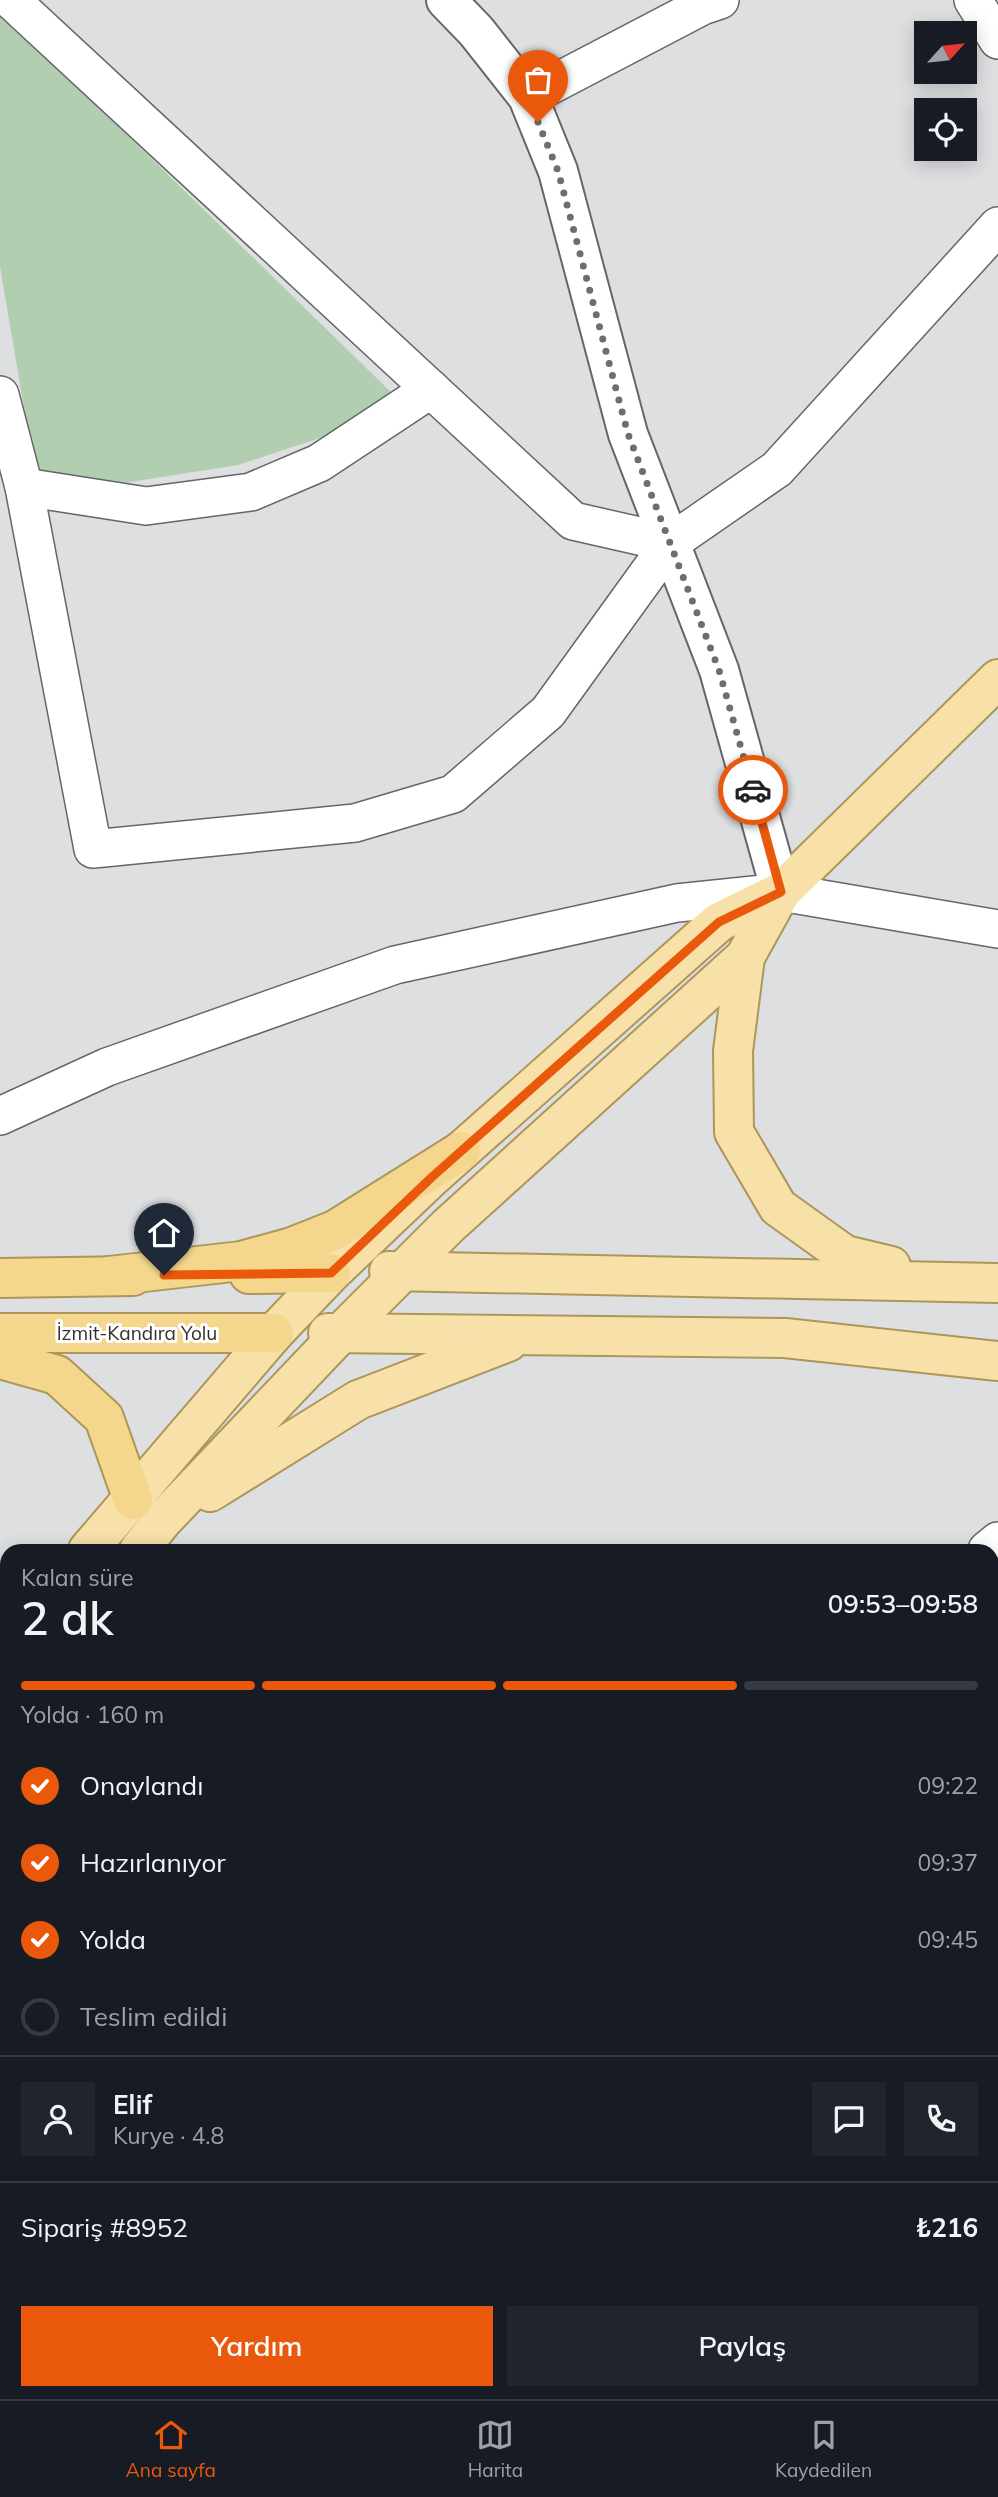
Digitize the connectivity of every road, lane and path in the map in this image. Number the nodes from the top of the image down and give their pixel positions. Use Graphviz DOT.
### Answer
graph roads {
  1 [pos="11,0"];
  2 [pos="446,0"];
  3 [pos="720,0"];
  4 [pos="973,0"];
  5 [pos="998,40"];
  6 [pos="528,97"];
  7 [pos="998,226"];
  8 [pos="431,389"];
  9 [pos="0,395"];
  10 [pos="24,487"];
  11 [pos="670,543"];
  12 [pos="998,679"];
  13 [pos="781,892"];
  14 [pos="998,929"];
  15 [pos="745,957"];
  16 [pos="0,1116"];
  17 [pos="461,1151"];
  18 [pos="404,1271"];
  19 [pos="331,1273"];
  20 [pos="109,1276"];
  21 [pos="0,1278"];
  22 [pos="954,1281"];
  23 [pos="998,1283"];
  24 [pos="0,1333"];
  25 [pos="274,1333"];
  26 [pos="341,1334"];
  27 [pos="526,1335"];
  28 [pos="0,1359"];
  29 [pos="998,1361"];
  30 [pos="148,1510"];
  31 [pos="97,1544"];
  32 [pos="140,1544"];
  1 -- 8 [label="street"];
  2 -- 6 [label="street"];
  3 -- 6 [label="street"];
  4 -- 5 [label="street"];
  6 -- 11 [label="street"];
  7 -- 11 [label="street"];
  8 -- 10 [label="street"];
  8 -- 11 [label="street"];
  9 -- 10 [label="street"];
  10 -- 11 [label="street"];
  11 -- 13 [label="street"];
  12 -- 13 [label="main road"];
  13 -- 14 [label="street"];
  13 -- 15 [label="main road"];
  13 -- 16 [label="street"];
  13 -- 17 [label="main road"];
  15 -- 18 [label="main road"];
  15 -- 22 [label="main road"];
  17 -- 19 [label="main road"];
  17 -- 20 [label="highway"];
  18 -- 19 [label="main road"];
  18 -- 22 [label="main road"];
  18 -- 26 [label="main road"];
  19 -- 20 [label="highway"];
  19 -- 25 [label="main road"];
  20 -- 21 [label="highway"];
  22 -- 23 [label="main road"];
  24 -- 25 [label="highway, İzmit-Kandıra Yolu"];
  25 -- 26 [label="main road"];
  25 -- 30 [label="main road"];
  26 -- 27 [label="main road"];
  26 -- 30 [label="main road"];
  27 -- 29 [label="main road"];
  27 -- 30 [label="main road"];
  28 -- 30 [label="highway"];
  30 -- 31 [label="main road"];
  30 -- 32 [label="main road"];
}
